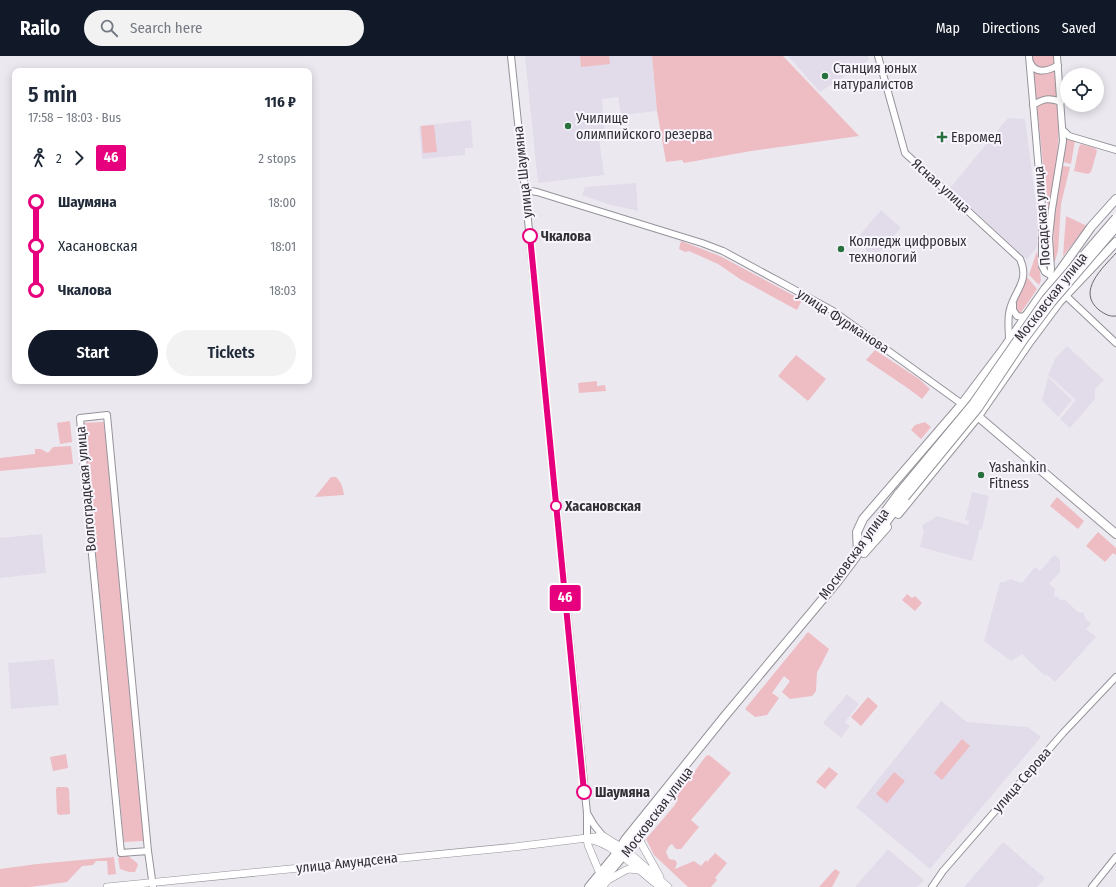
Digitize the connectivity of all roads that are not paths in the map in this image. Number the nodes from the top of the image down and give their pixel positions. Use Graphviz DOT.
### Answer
graph roads {
  1 [pos="511,56"];
  2 [pos="878,56"];
  3 [pos="1057,56"];
  4 [pos="1029,58"];
  5 [pos="1058,65"];
  6 [pos="1060,90"];
  7 [pos="1060,102"];
  8 [pos="1033,105"];
  9 [pos="1062,112"];
  10 [pos="1063,130"];
  11 [pos="1116,150"];
  12 [pos="525,190"];
  13 [pos="1116,199"];
  14 [pos="1116,218"];
  15 [pos="1116,227"];
  16 [pos="1116,242"];
  17 [pos="1051,278"];
  18 [pos="1065,296"];
  19 [pos="1015,298"];
  20 [pos="1029,311"];
  21 [pos="1009,340"];
  22 [pos="1116,342"];
  23 [pos="962,404"];
  24 [pos="978,416"];
  25 [pos="902,495"];
  26 [pos="1116,534"];
  27 [pos="861,553"];
  28 [pos="1116,677"];
  29 [pos="587,813"];
  30 [pos="640,835"];
  31 [pos="603,836"];
  32 [pos="587,838"];
  33 [pos="148,851"];
  34 [pos="622,852"];
  35 [pos="1116,857"];
  36 [pos="638,870"];
  37 [pos="600,874"];
  38 [pos="661,884"];
  39 [pos="153,885"];
  40 [pos="107,887"];
  41 [pos="589,887"];
  42 [pos="597,887"];
  43 [pos="602,887"];
  44 [pos="668,887"];
  45 [pos="932,887"];
  46 [pos="1092,887"];
  1 -- 12 [label="street, улица Шаумяна"];
  2 -- 19 [label="street, Ясная улица"];
  3 -- 5 [label="street, Посадская улица"];
  4 -- 5 [label="street, Посадская улица"];
  4 -- 8 [label="street, Посадская улица"];
  5 -- 6 [label="street, Посадская улица"];
  7 -- 8 [label="street"];
  8 -- 17 [label="street, Посадская улица"];
  9 -- 10 [label="street, Посадская улица"];
  10 -- 11 [label="street"];
  10 -- 17 [label="street, Посадская улица"];
  12 -- 23 [label="street, улица Фурманова"];
  12 -- 29 [label="street, улица Шаумяна"];
  13 -- 17 [label="main road, Московская улица"];
  14 -- 25 [label="main road, Московская улица, bridge"];
  15 -- 25 [label="main road, Московская улица, bridge"];
  16 -- 18 [label="main road, Московская улица"];
  17 -- 18 [label="street"];
  17 -- 20 [label="main road, Московская улица"];
  18 -- 22 [label="street"];
  18 -- 24 [label="main road, Московская улица"];
  19 -- 20 [label="street"];
  19 -- 21 [label="street, Ясная улица"];
  20 -- 21 [label="main road, Московская улица"];
  21 -- 23 [label="main road, Московская улица"];
  23 -- 24 [label="main road, улица Фурманова"];
  23 -- 27 [label="main road, Московская улица"];
  24 -- 26 [label="main road, улица Фурманова"];
  24 -- 27 [label="main road, Московская улица"];
  25 -- 27 [label="main road, Московская улица"];
  27 -- 30 [label="main road, Московская улица"];
  27 -- 34 [label="main road, Московская улица"];
  28 -- 45 [label="street, улица Серова"];
  29 -- 31 [label="street"];
  29 -- 32 [label="street, улица Шаумяна"];
  30 -- 34 [label="main road, Московская улица"];
  30 -- 38 [label="main road"];
  31 -- 32 [label="main road, улица Амундсена"];
  31 -- 34 [label="main road"];
  32 -- 34 [label="main road"];
  32 -- 37 [label="main road"];
  32 -- 39 [label="main road, улица Амундсена"];
  33 -- 33 [label="street, Волгоградская улица"];
  33 -- 39 [label="street, Волгоградская улица"];
  34 -- 36 [label="main road"];
  34 -- 37 [label="main road, Московская улица"];
  34 -- 38 [label="main road"];
  34 -- 42 [label="main road, Московская улица"];
  35 -- 46 [label="street"];
  36 -- 38 [label="main road"];
  36 -- 43 [label="main road"];
  37 -- 41 [label="main road, Московская улица"];
  38 -- 44 [label="main road"];
  39 -- 40 [label="main road, улица Амундсена"];
}
